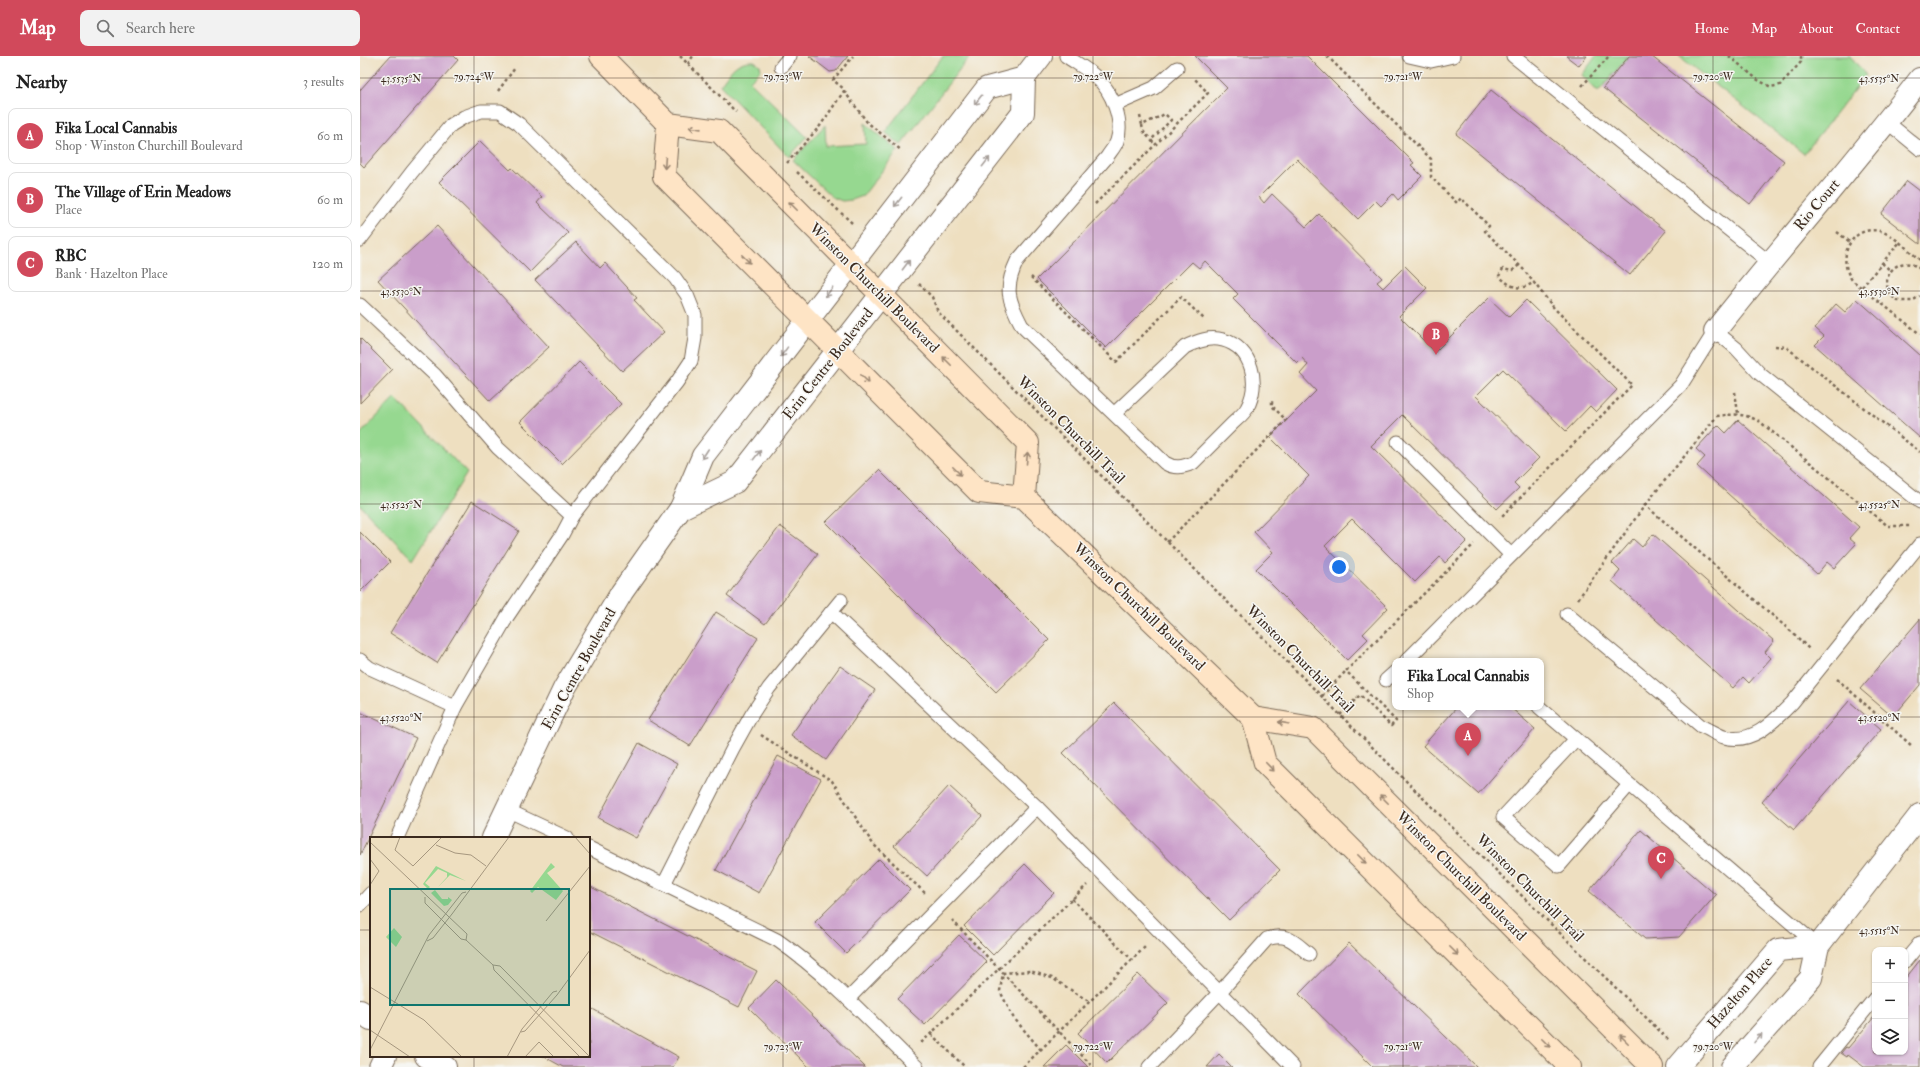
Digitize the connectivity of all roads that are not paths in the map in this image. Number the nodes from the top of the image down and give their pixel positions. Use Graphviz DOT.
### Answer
graph roads {
  1 [pos="601,56"];
  2 [pos="790,56"];
  3 [pos="1041,56"];
  4 [pos="1066,56"];
  5 [pos="1409,56"];
  6 [pos="1453,56"];
  7 [pos="1513,56"];
  8 [pos="781,67"];
  9 [pos="1177,68"];
  10 [pos="1024,78"];
  11 [pos="1920,80"];
  12 [pos="1115,105"];
  13 [pos="1887,122"];
  14 [pos="668,124"];
  15 [pos="1920,149"];
  16 [pos="360,240"];
  17 [pos="1769,262"];
  18 [pos="850,264"];
  19 [pos="882,295"];
  20 [pos="360,306"];
  21 [pos="808,320"];
  22 [pos="1715,331"];
  23 [pos="838,352"];
  24 [pos="1115,413"];
  25 [pos="1398,442"];
  26 [pos="1024,497"];
  27 [pos="1920,502"];
  28 [pos="681,508"];
  29 [pos="572,516"];
  30 [pos="1920,544"];
  31 [pos="1511,555"];
  32 [pos="841,600"];
  33 [pos="831,612"];
  34 [pos="1568,614"];
  35 [pos="1409,658"];
  36 [pos="360,660"];
  37 [pos="455,707"];
  38 [pos="1542,710"];
  39 [pos="1253,718"];
  40 [pos="1576,739"];
  41 [pos="1629,785"];
  42 [pos="1037,807"];
  43 [pos="507,810"];
  44 [pos="1920,814"];
  45 [pos="396,837"];
  46 [pos="494,837"];
  47 [pos="565,837"];
  48 [pos="590,848"];
  49 [pos="664,884"];
  50 [pos="370,894"];
  51 [pos="360,906"];
  52 [pos="1920,943"];
  53 [pos="1818,946"];
  54 [pos="1309,954"];
  55 [pos="1908,957"];
  56 [pos="1219,993"];
  57 [pos="848,1000"];
  58 [pos="1872,1002"];
  59 [pos="360,1011"];
  60 [pos="370,1018"];
  61 [pos="385,1057"];
  62 [pos="428,1057"];
  63 [pos="380,1067"];
  64 [pos="445,1067"];
  65 [pos="916,1067"];
  66 [pos="1149,1067"];
  67 [pos="1293,1067"];
  68 [pos="1570,1067"];
  69 [pos="1652,1067"];
  70 [pos="1678,1067"];
  71 [pos="1732,1067"];
  72 [pos="1820,1067"];
  1 -- 14 [label="main road"];
  2 -- 8 [label="lane"];
  3 -- 10 [label="street"];
  4 -- 12 [label="lane"];
  5 -- 6 [label="lane"];
  7 -- 17 [label="lane"];
  9 -- 12 [label="lane"];
  10 -- 18 [label="street, Erin Centre Boulevard, one-way"];
  19 -- 10 [label="street, Erin Centre Boulevard, one-way"];
  11 -- 13 [label="street, Rio Court"];
  12 -- 24 [label="lane"];
  13 -- 15 [label="lane"];
  13 -- 17 [label="street, Rio Court"];
  18 -- 14 [label="main road, Winston Churchill Boulevard, one-way"];
  14 -- 21 [label="main road, one-way"];
  16 -- 29 [label="lane"];
  17 -- 22 [label="street, Rio Court"];
  18 -- 19 [label="main road, Winston Churchill Boulevard"];
  18 -- 21 [label="street, Erin Centre Boulevard, one-way"];
  19 -- 23 [label="street, Erin Centre Boulevard"];
  26 -- 19 [label="main road, Winston Churchill Boulevard, one-way"];
  20 -- 29 [label="lane"];
  21 -- 23 [label="main road"];
  21 -- 28 [label="street, Erin Centre Boulevard, one-way"];
  22 -- 27 [label="lane"];
  22 -- 31 [label="lane"];
  23 -- 26 [label="main road, one-way"];
  28 -- 23 [label="street, Erin Centre Boulevard, one-way"];
  24 -- 24 [label="lane"];
  25 -- 31 [label="lane"];
  26 -- 39 [label="main road, Winston Churchill Boulevard"];
  28 -- 43 [label="street, Erin Centre Boulevard"];
  29 -- 37 [label="lane"];
  30 -- 34 [label="lane"];
  31 -- 35 [label="lane"];
  32 -- 33 [label="lane"];
  33 -- 42 [label="lane"];
  33 -- 49 [label="lane"];
  36 -- 37 [label="lane"];
  37 -- 45 [label="lane"];
  38 -- 40 [label="lane"];
  39 -- 68 [label="main road, one-way"];
  69 -- 39 [label="main road, Winston Churchill Boulevard, one-way"];
  40 -- 41 [label="lane"];
  40 -- 41 [label="lane"];
  41 -- 53 [label="lane"];
  42 -- 56 [label="lane"];
  42 -- 57 [label="lane"];
  43 -- 46 [label="street, Erin Centre Boulevard"];
  43 -- 47 [label="lane"];
  44 -- 53 [label="street"];
  48 -- 49 [label="lane"];
  49 -- 57 [label="lane"];
  50 -- 51 [label="lane"];
  52 -- 55 [label="lane"];
  53 -- 70 [label="street, Hazelton Place"];
  71 -- 53 [label="street, one-way"];
  54 -- 56 [label="lane"];
  56 -- 66 [label="lane"];
  56 -- 67 [label="lane"];
  57 -- 65 [label="lane"];
  58 -- 72 [label="lane"];
  59 -- 60 [label="street"];
  61 -- 63 [label="street"];
  62 -- 64 [label="street"];
}
